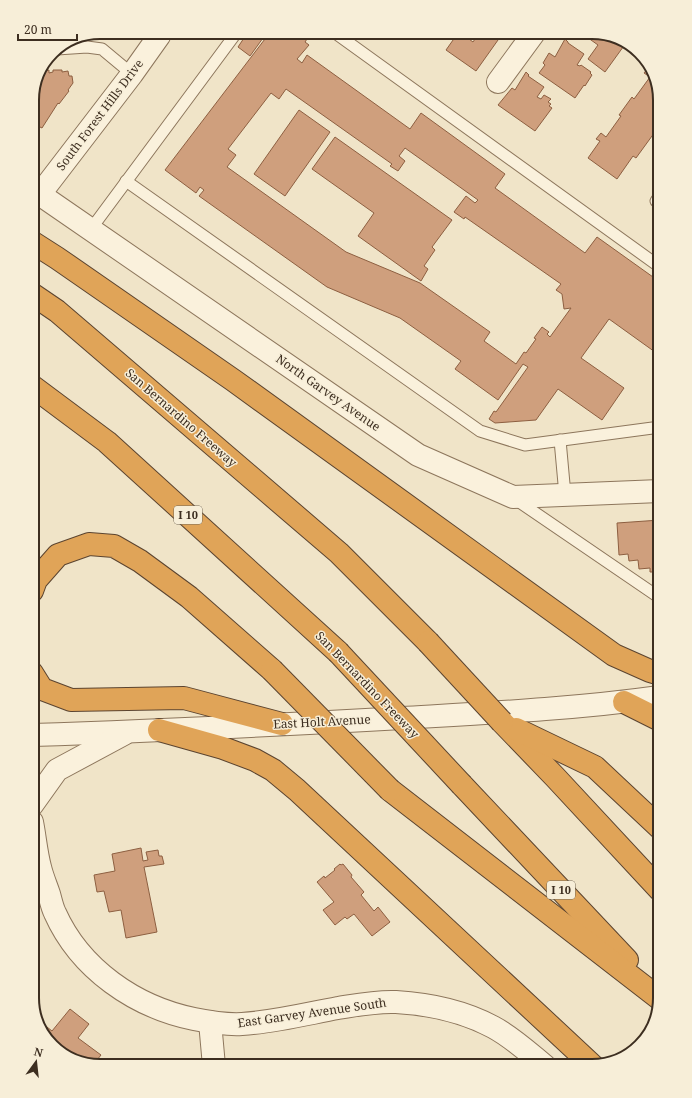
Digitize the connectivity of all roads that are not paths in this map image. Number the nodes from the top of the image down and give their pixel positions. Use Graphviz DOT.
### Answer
graph roads {
  1 [pos="158,39"];
  2 [pos="232,39"];
  3 [pos="344,39"];
  4 [pos="530,39"];
  5 [pos="68,48"];
  6 [pos="132,74"];
  7 [pos="498,82"];
  8 [pos="126,181"];
  9 [pos="39,188"];
  10 [pos="39,194"];
  11 [pos="91,229"];
  12 [pos="39,246"];
  13 [pos="653,262"];
  14 [pos="39,299"];
  15 [pos="39,391"];
  16 [pos="653,428"];
  17 [pos="560,440"];
  18 [pos="653,491"];
  19 [pos="565,495"];
  20 [pos="513,498"];
  21 [pos="39,577"];
  22 [pos="653,593"];
  23 [pos="653,672"];
  24 [pos="39,684"];
  25 [pos="653,698"];
  26 [pos="624,702"];
  27 [pos="653,716"];
  28 [pos="502,722"];
  29 [pos="282,724"];
  30 [pos="159,730"];
  31 [pos="128,732"];
  32 [pos="39,734"];
  33 [pos="39,795"];
  34 [pos="653,821"];
  35 [pos="39,860"];
  36 [pos="653,882"];
  37 [pos="653,987"];
  38 [pos="653,994"];
  39 [pos="210,1022"];
  40 [pos="213,1059"];
  41 [pos="537,1059"];
  42 [pos="585,1059"];
  1 -- 6 [label="street, South Forest Hills Drive"];
  2 -- 8 [label="lane"];
  3 -- 13 [label="lane"];
  4 -- 7 [label="street"];
  5 -- 6 [label="lane"];
  6 -- 9 [label="street, South Forest Hills Drive"];
  8 -- 11 [label="lane"];
  8 -- 17 [label="lane"];
  10 -- 11 [label="street, North Garvey Avenue"];
  11 -- 20 [label="street, North Garvey Avenue"];
  12 -- 23 [label="highway"];
  14 -- 28 [label="highway, San Bernardino Freeway, bridge"];
  15 -- 37 [label="highway, San Bernardino Freeway / I 10, bridge"];
  16 -- 17 [label="lane"];
  17 -- 19 [label="lane"];
  18 -- 19 [label="street, North Garvey Avenue"];
  19 -- 20 [label="street, North Garvey Avenue"];
  20 -- 22 [label="lane"];
  21 -- 38 [label="highway, bridge"];
  24 -- 29 [label="highway"];
  25 -- 26 [label="street, East Holt Avenue"];
  26 -- 27 [label="highway"];
  26 -- 29 [label="street, East Holt Avenue"];
  28 -- 34 [label="highway"];
  28 -- 36 [label="highway, San Bernardino Freeway"];
  29 -- 30 [label="street, East Holt Avenue"];
  30 -- 31 [label="street, East Holt Avenue"];
  30 -- 42 [label="highway"];
  31 -- 32 [label="street, East Holt Avenue"];
  31 -- 33 [label="street"];
  35 -- 39 [label="street, East Garvey Avenue South"];
  39 -- 40 [label="street"];
  39 -- 41 [label="street, East Garvey Avenue South"];
}
